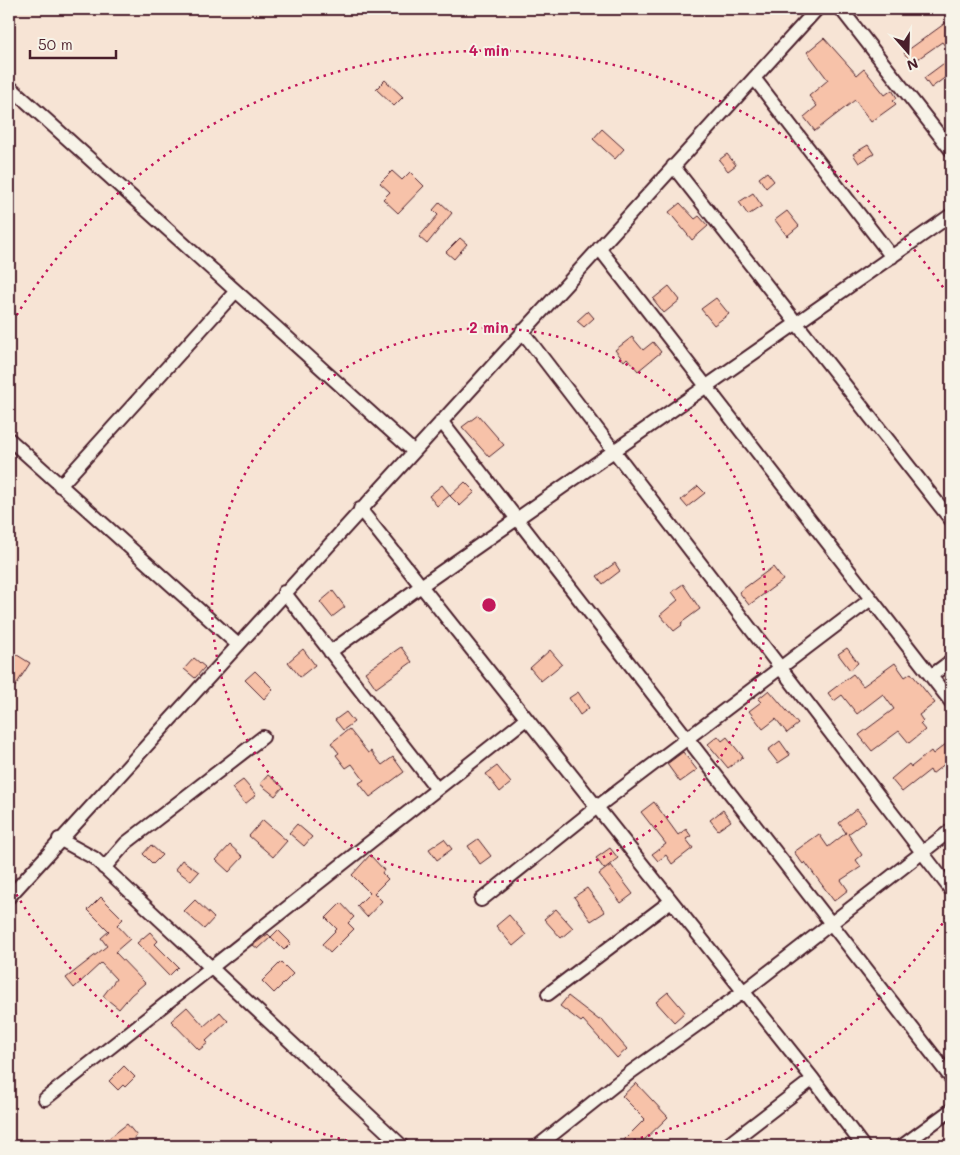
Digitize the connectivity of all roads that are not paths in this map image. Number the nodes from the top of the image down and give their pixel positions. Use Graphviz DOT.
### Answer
graph roads {
  1 [pos="817,9"];
  2 [pos="841,9"];
  3 [pos="754,78"];
  4 [pos="9,86"];
  5 [pos="951,150"];
  6 [pos="673,166"];
  7 [pos="951,215"];
  8 [pos="599,248"];
  9 [pos="892,256"];
  10 [pos="236,291"];
  11 [pos="796,323"];
  12 [pos="522,331"];
  13 [pos="706,386"];
  14 [pos="441,421"];
  15 [pos="9,439"];
  16 [pos="614,450"];
  17 [pos="413,451"];
  18 [pos="60,486"];
  19 [pos="360,509"];
  20 [pos="517,519"];
  21 [pos="951,520"];
  22 [pos="421,586"];
  23 [pos="284,592"];
  24 [pos="871,599"];
  25 [pos="236,644"];
  26 [pos="330,652"];
  27 [pos="951,661"];
  28 [pos="780,668"];
  29 [pos="931,676"];
  30 [pos="951,702"];
  31 [pos="526,719"];
  32 [pos="262,737"];
  33 [pos="688,738"];
  34 [pos="437,789"];
  35 [pos="597,808"];
  36 [pos="951,830"];
  37 [pos="59,839"];
  38 [pos="922,853"];
  39 [pos="104,868"];
  40 [pos="951,890"];
  41 [pos="9,897"];
  42 [pos="481,900"];
  43 [pos="671,901"];
  44 [pos="831,924"];
  45 [pos="210,968"];
  46 [pos="743,992"];
  47 [pos="548,994"];
  48 [pos="951,1078"];
  49 [pos="813,1079"];
  50 [pos="45,1099"];
  51 [pos="951,1110"];
  52 [pos="402,1146"];
  53 [pos="538,1146"];
  54 [pos="726,1146"];
  55 [pos="863,1146"];
  56 [pos="902,1146"];
  1 -- 3 [label="street"];
  2 -- 5 [label="street"];
  3 -- 6 [label="street"];
  3 -- 9 [label="street"];
  4 -- 10 [label="street"];
  6 -- 8 [label="street"];
  6 -- 11 [label="street"];
  7 -- 9 [label="street"];
  8 -- 12 [label="street"];
  8 -- 13 [label="street"];
  9 -- 11 [label="street"];
  10 -- 17 [label="street"];
  10 -- 18 [label="street"];
  11 -- 13 [label="street"];
  11 -- 21 [label="street"];
  12 -- 14 [label="street"];
  12 -- 16 [label="street"];
  13 -- 16 [label="street"];
  13 -- 24 [label="street"];
  14 -- 17 [label="street"];
  14 -- 20 [label="street"];
  15 -- 18 [label="street"];
  16 -- 20 [label="street"];
  16 -- 28 [label="street"];
  17 -- 19 [label="street"];
  18 -- 25 [label="street"];
  19 -- 22 [label="street"];
  19 -- 23 [label="street"];
  20 -- 22 [label="street"];
  20 -- 33 [label="street"];
  22 -- 26 [label="street"];
  22 -- 31 [label="street"];
  23 -- 25 [label="street"];
  23 -- 26 [label="street"];
  24 -- 28 [label="street"];
  24 -- 29 [label="street"];
  25 -- 37 [label="street"];
  26 -- 34 [label="street"];
  27 -- 29 [label="street"];
  28 -- 33 [label="street"];
  28 -- 38 [label="street"];
  29 -- 30 [label="street"];
  31 -- 34 [label="street"];
  31 -- 35 [label="street"];
  32 -- 39 [label="street"];
  33 -- 35 [label="street"];
  33 -- 44 [label="street"];
  34 -- 45 [label="street"];
  35 -- 42 [label="street"];
  35 -- 43 [label="street"];
  36 -- 38 [label="street"];
  37 -- 39 [label="street"];
  37 -- 41 [label="street"];
  38 -- 40 [label="street"];
  38 -- 44 [label="street"];
  39 -- 45 [label="street"];
  43 -- 46 [label="street"];
  43 -- 47 [label="street"];
  44 -- 46 [label="street"];
  44 -- 48 [label="street"];
  45 -- 50 [label="street"];
  45 -- 52 [label="street"];
  46 -- 49 [label="street"];
  46 -- 53 [label="street"];
  49 -- 54 [label="street"];
  49 -- 55 [label="street"];
  51 -- 56 [label="street"];
}
